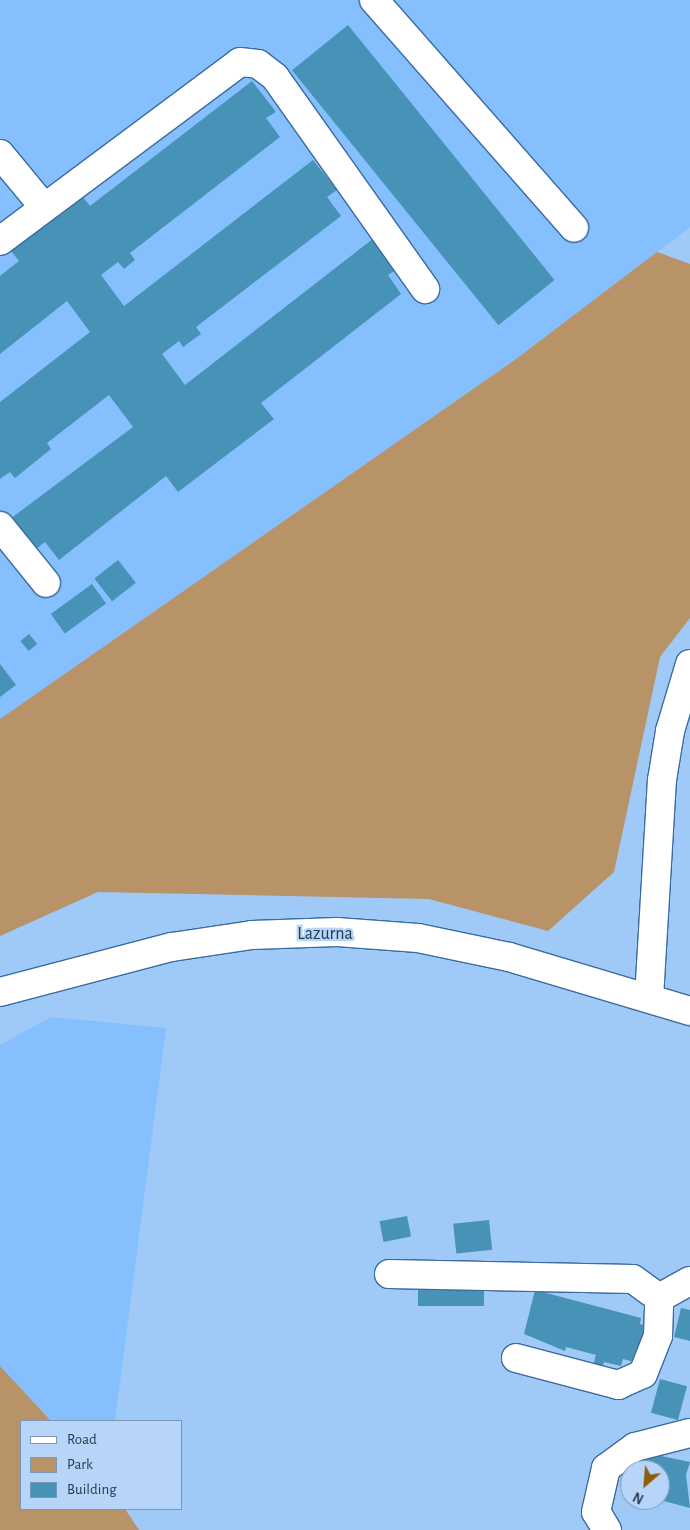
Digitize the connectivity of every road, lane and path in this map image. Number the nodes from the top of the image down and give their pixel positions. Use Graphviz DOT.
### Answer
graph roads {
  1 [pos="374,0"];
  2 [pos="0,154"];
  3 [pos="43,206"];
  4 [pos="574,228"];
  5 [pos="0,241"];
  6 [pos="425,289"];
  7 [pos="0,526"];
  8 [pos="46,583"];
  9 [pos="690,664"];
  10 [pos="0,992"];
  11 [pos="649,998"];
  12 [pos="690,1011"];
  13 [pos="389,1274"];
  14 [pos="690,1281"];
  15 [pos="659,1298"];
  16 [pos="516,1358"];
  17 [pos="690,1433"];
  18 [pos="607,1530"];
  1 -- 4 [label="street"];
  2 -- 3 [label="street"];
  3 -- 5 [label="street"];
  3 -- 6 [label="street"];
  7 -- 8 [label="street"];
  9 -- 11 [label="street"];
  10 -- 11 [label="street, Lazurna"];
  11 -- 12 [label="street, Lazurna"];
  13 -- 15 [label="street"];
  14 -- 15 [label="street"];
  15 -- 16 [label="street"];
  17 -- 18 [label="street"];
}
